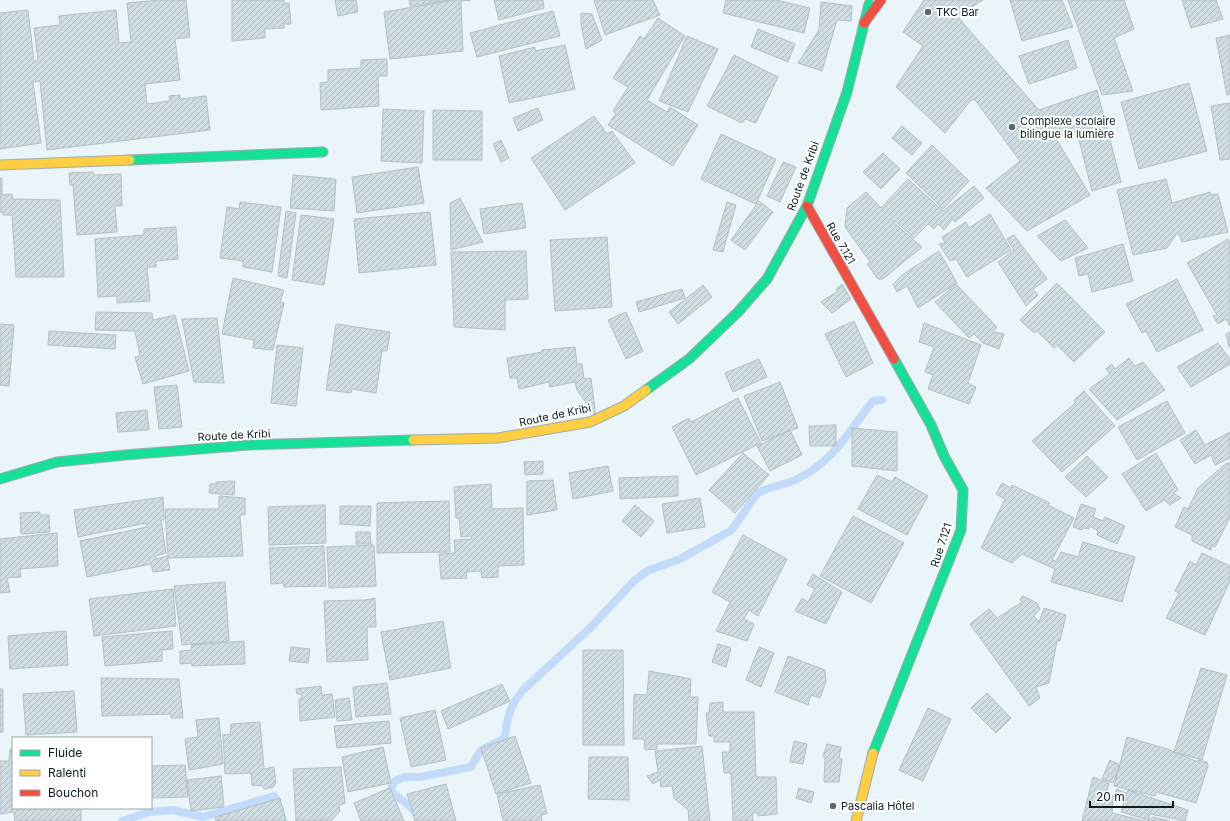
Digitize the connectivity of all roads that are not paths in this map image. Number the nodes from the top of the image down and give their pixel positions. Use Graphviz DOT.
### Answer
graph roads {
  1 [pos="863,0"];
  2 [pos="870,0"];
  3 [pos="881,0"];
  4 [pos="864,23"];
  5 [pos="323,152"];
  6 [pos="0,165"];
  7 [pos="807,206"];
  8 [pos="0,479"];
  9 [pos="856,821"];
  1 -- 4 [label="main road"];
  2 -- 4 [label="main road, Route de Kribi"];
  3 -- 4 [label="main road"];
  4 -- 7 [label="main road, Route de Kribi"];
  5 -- 6 [label="main road"];
  7 -- 8 [label="main road, Route de Kribi"];
  7 -- 9 [label="main road, Rue 7.121"];
}
